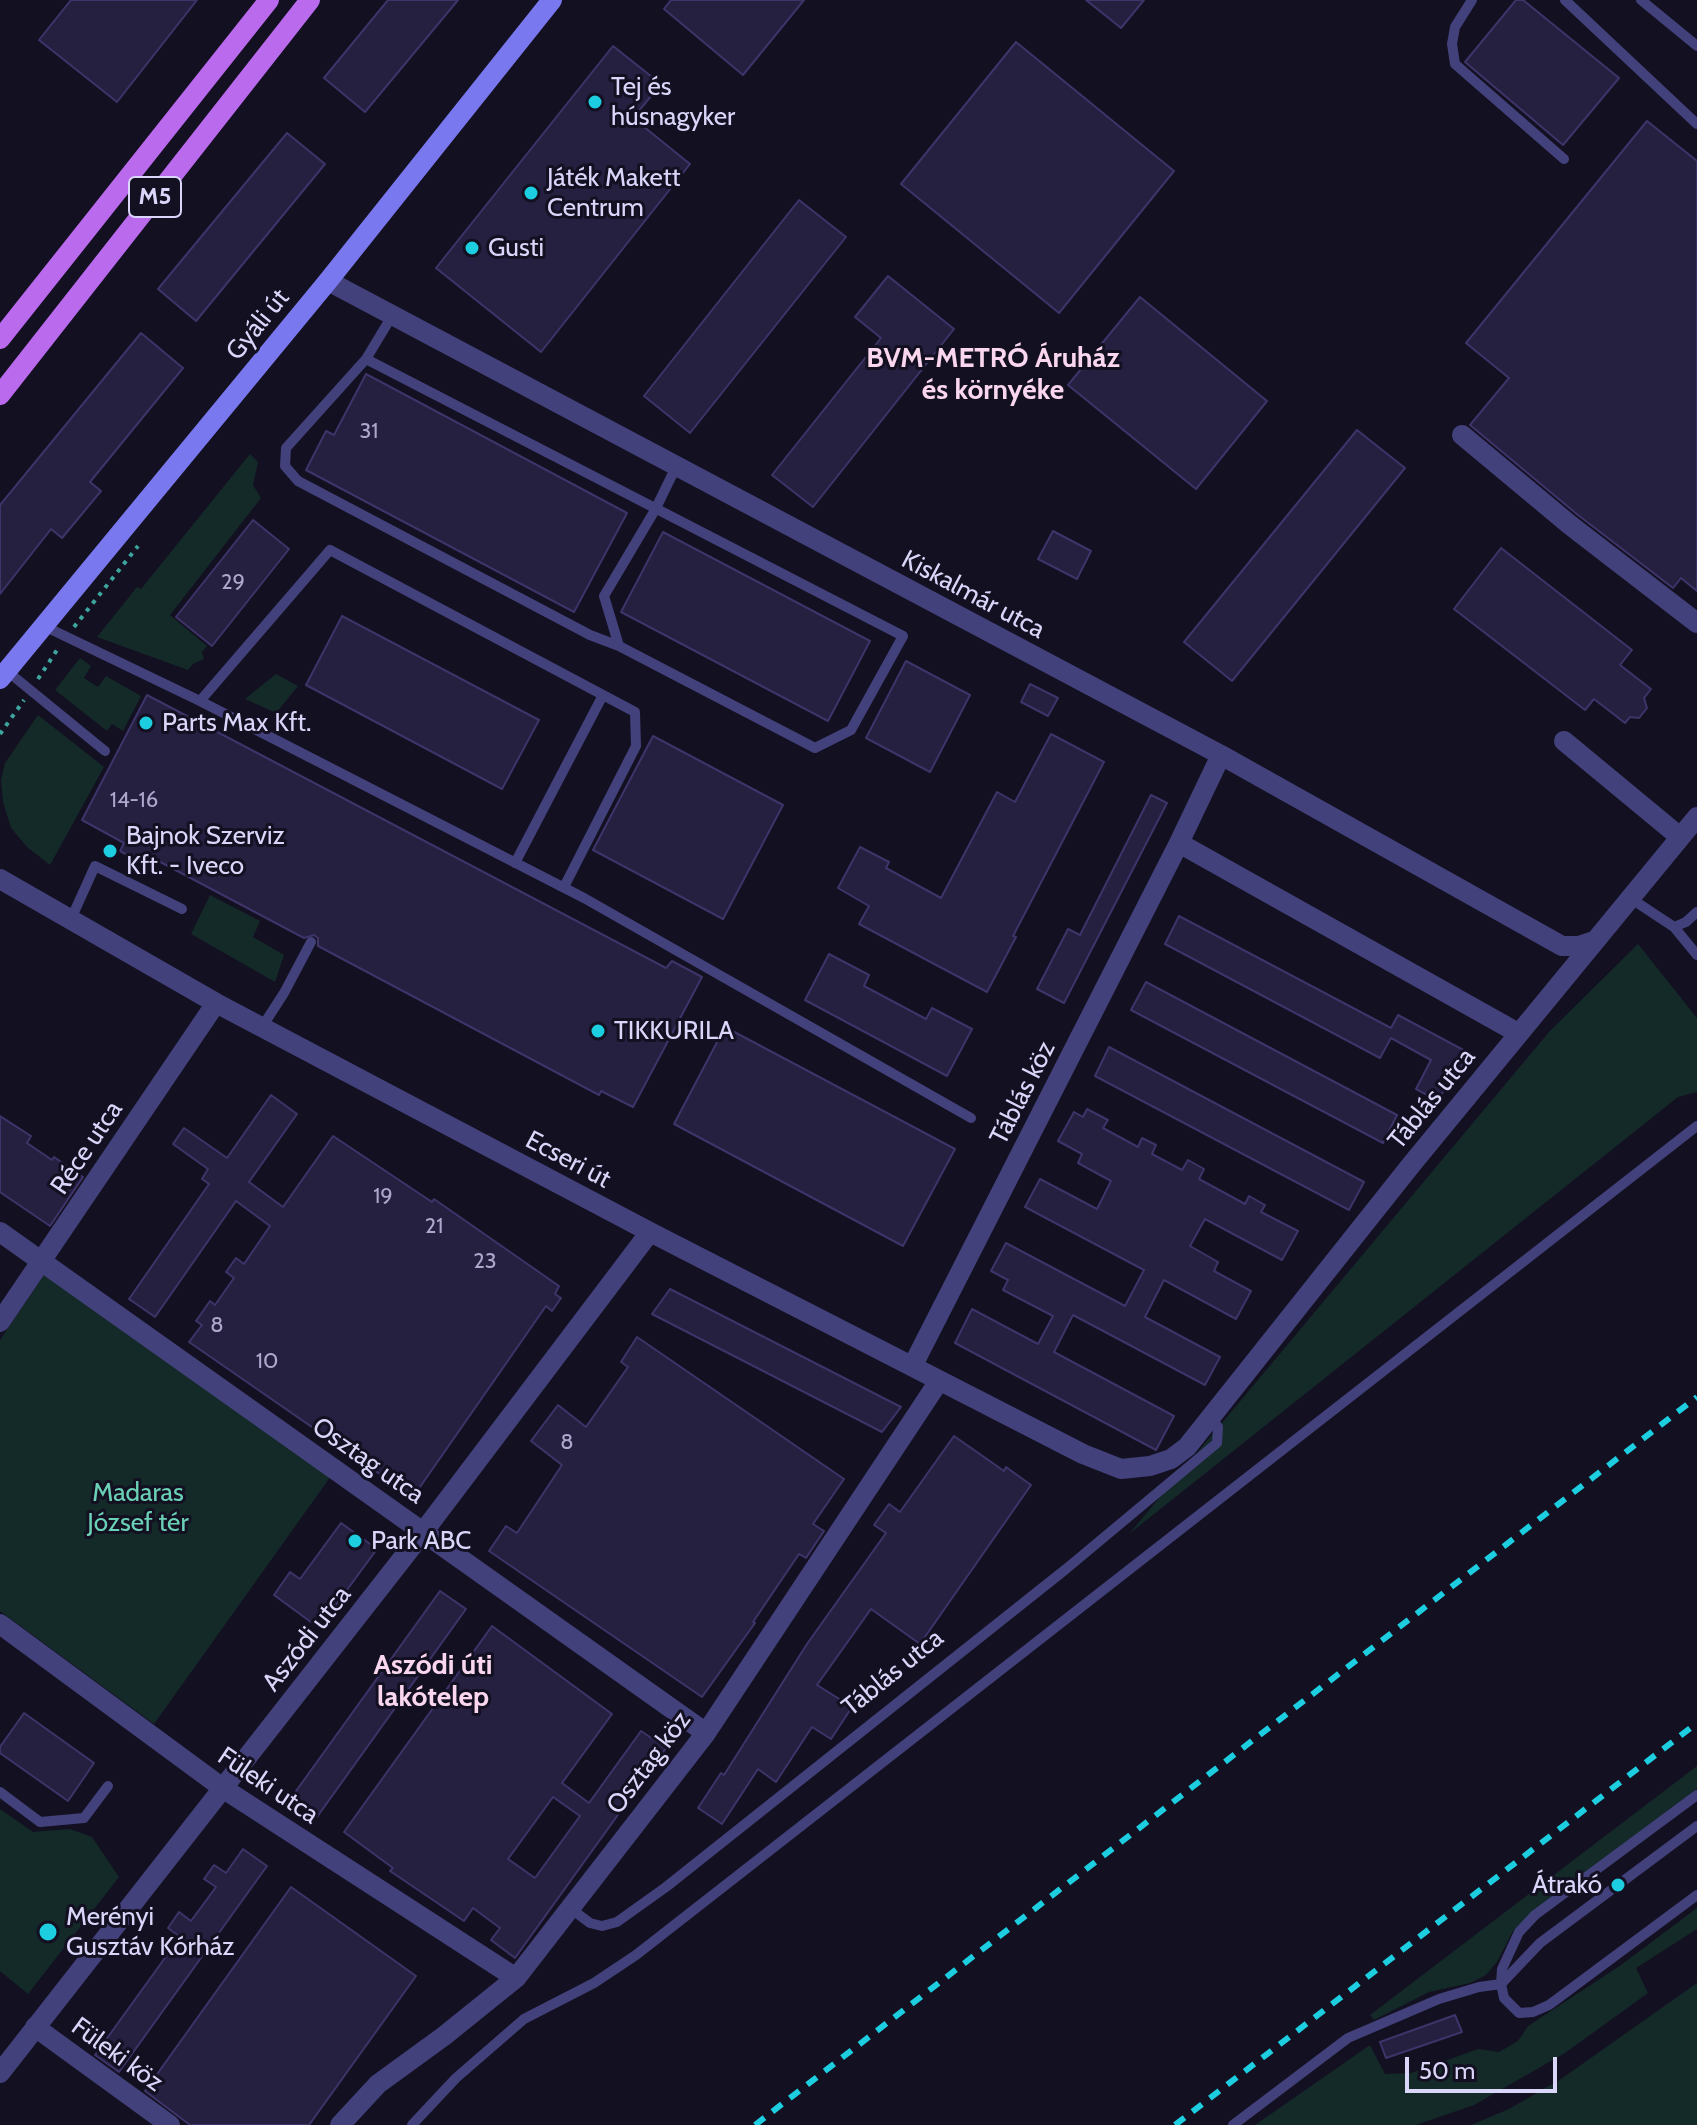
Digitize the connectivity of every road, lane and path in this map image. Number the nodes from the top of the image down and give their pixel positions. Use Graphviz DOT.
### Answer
graph roads {
  1 [pos="269,0"];
  2 [pos="310,0"];
  3 [pos="552,0"];
  4 [pos="1472,0"];
  5 [pos="1565,0"];
  6 [pos="1641,0"];
  7 [pos="1697,46"];
  8 [pos="1697,124"];
  9 [pos="1564,159"];
  10 [pos="328,281"];
  11 [pos="392,316"];
  12 [pos="0,339"];
  13 [pos="366,359"];
  14 [pos="0,395"];
  15 [pos="1462,435"];
  16 [pos="676,467"];
  17 [pos="655,510"];
  18 [pos="1692,610"];
  19 [pos="44,626"];
  20 [pos="619,646"];
  21 [pos="3,675"];
  22 [pos="603,695"];
  23 [pos="200,701"];
  24 [pos="1564,741"];
  25 [pos="105,751"];
  26 [pos="1221,755"];
  27 [pos="1697,817"];
  28 [pos="1680,837"];
  29 [pos="1179,843"];
  30 [pos="515,863"];
  31 [pos="0,879"];
  32 [pos="564,887"];
  33 [pos="1630,898"];
  34 [pos="182,909"];
  35 [pos="1697,912"];
  36 [pos="71,919"];
  37 [pos="1674,927"];
  38 [pos="1594,941"];
  39 [pos="311,942"];
  40 [pos="1697,955"];
  41 [pos="216,1003"];
  42 [pos="262,1027"];
  43 [pos="1518,1033"];
  44 [pos="971,1118"];
  45 [pos="1697,1126"];
  46 [pos="0,1232"];
  47 [pos="650,1232"];
  48 [pos="41,1261"];
  49 [pos="0,1322"];
  50 [pos="913,1365"];
  51 [pos="939,1381"];
  52 [pos="1212,1418"];
  53 [pos="1121,1469"];
  54 [pos="424,1531"];
  55 [pos="0,1624"];
  56 [pos="706,1733"];
  57 [pos="108,1786"];
  58 [pos="224,1789"];
  59 [pos="0,1792"];
  60 [pos="1697,1795"];
  61 [pos="1697,1826"];
  62 [pos="1697,1895"];
  63 [pos="570,1908"];
  64 [pos="516,1978"];
  65 [pos="1501,1984"];
  66 [pos="35,2027"];
  67 [pos="0,2073"];
  68 [pos="170,2125"];
  69 [pos="340,2125"];
  70 [pos="412,2125"];
  71 [pos="1233,2125"];
  1 -- 12 [label="main road, M5"];
  2 -- 14 [label="main road, M5"];
  3 -- 10 [label="street, Gyáli út"];
  4 -- 9 [label="lane"];
  5 -- 8 [label="lane"];
  6 -- 7 [label="lane"];
  10 -- 11 [label="street, Kiskalmár utca"];
  10 -- 19 [label="street, Gyáli út"];
  11 -- 13 [label="lane"];
  11 -- 16 [label="street, Kiskalmár utca"];
  13 -- 17 [label="lane"];
  13 -- 20 [label="lane"];
  15 -- 18 [label="street"];
  16 -- 17 [label="lane"];
  16 -- 26 [label="street, Kiskalmár utca"];
  17 -- 20 [label="lane"];
  17 -- 20 [label="lane"];
  19 -- 21 [label="street, Gyáli út"];
  19 -- 23 [label="lane"];
  21 -- 25 [label="lane"];
  22 -- 23 [label="lane"];
  22 -- 30 [label="lane"];
  22 -- 32 [label="lane"];
  23 -- 30 [label="lane"];
  24 -- 28 [label="street"];
  26 -- 29 [label="street, Táblás köz"];
  26 -- 38 [label="street, Kiskalmár utca"];
  27 -- 28 [label="street, Táblás utca"];
  28 -- 33 [label="street, Táblás utca"];
  29 -- 43 [label="street"];
  29 -- 50 [label="street, Táblás köz"];
  30 -- 32 [label="lane"];
  31 -- 36 [label="street, Ecseri út"];
  32 -- 44 [label="lane"];
  33 -- 37 [label="lane"];
  33 -- 38 [label="street, Táblás utca"];
  34 -- 36 [label="lane"];
  35 -- 37 [label="lane"];
  36 -- 41 [label="street, Ecseri út"];
  37 -- 40 [label="lane"];
  38 -- 43 [label="street, Táblás utca"];
  39 -- 42 [label="lane"];
  41 -- 42 [label="street, Ecseri út"];
  41 -- 48 [label="street, Réce utca"];
  42 -- 47 [label="street, Ecseri út"];
  43 -- 52 [label="street, Táblás utca"];
  45 -- 70 [label="lane"];
  46 -- 48 [label="street, Osztag utca"];
  47 -- 50 [label="street, Ecseri út"];
  47 -- 54 [label="street, Aszódi utca"];
  48 -- 49 [label="street, Réce utca"];
  48 -- 54 [label="street, Osztag utca"];
  50 -- 51 [label="street, Ecseri út"];
  51 -- 53 [label="street, Ecseri út"];
  51 -- 56 [label="street, Osztag köz"];
  52 -- 53 [label="street, Táblás utca"];
  52 -- 63 [label="lane, Táblás utca"];
  54 -- 56 [label="street, Osztag utca"];
  54 -- 58 [label="street, Aszódi utca"];
  55 -- 58 [label="street, Füleki utca"];
  56 -- 63 [label="street, Osztag köz"];
  57 -- 59 [label="lane"];
  58 -- 64 [label="street, Füleki utca"];
  58 -- 66 [label="street, Aszódi utca"];
  60 -- 65 [label="lane"];
  61 -- 65 [label="lane"];
  62 -- 65 [label="lane"];
  63 -- 64 [label="street, Osztag köz"];
  64 -- 69 [label="street, Osztag köz"];
  65 -- 71 [label="lane"];
  66 -- 67 [label="street, Aszódi utca"];
  66 -- 68 [label="street, Füleki köz"];
}
